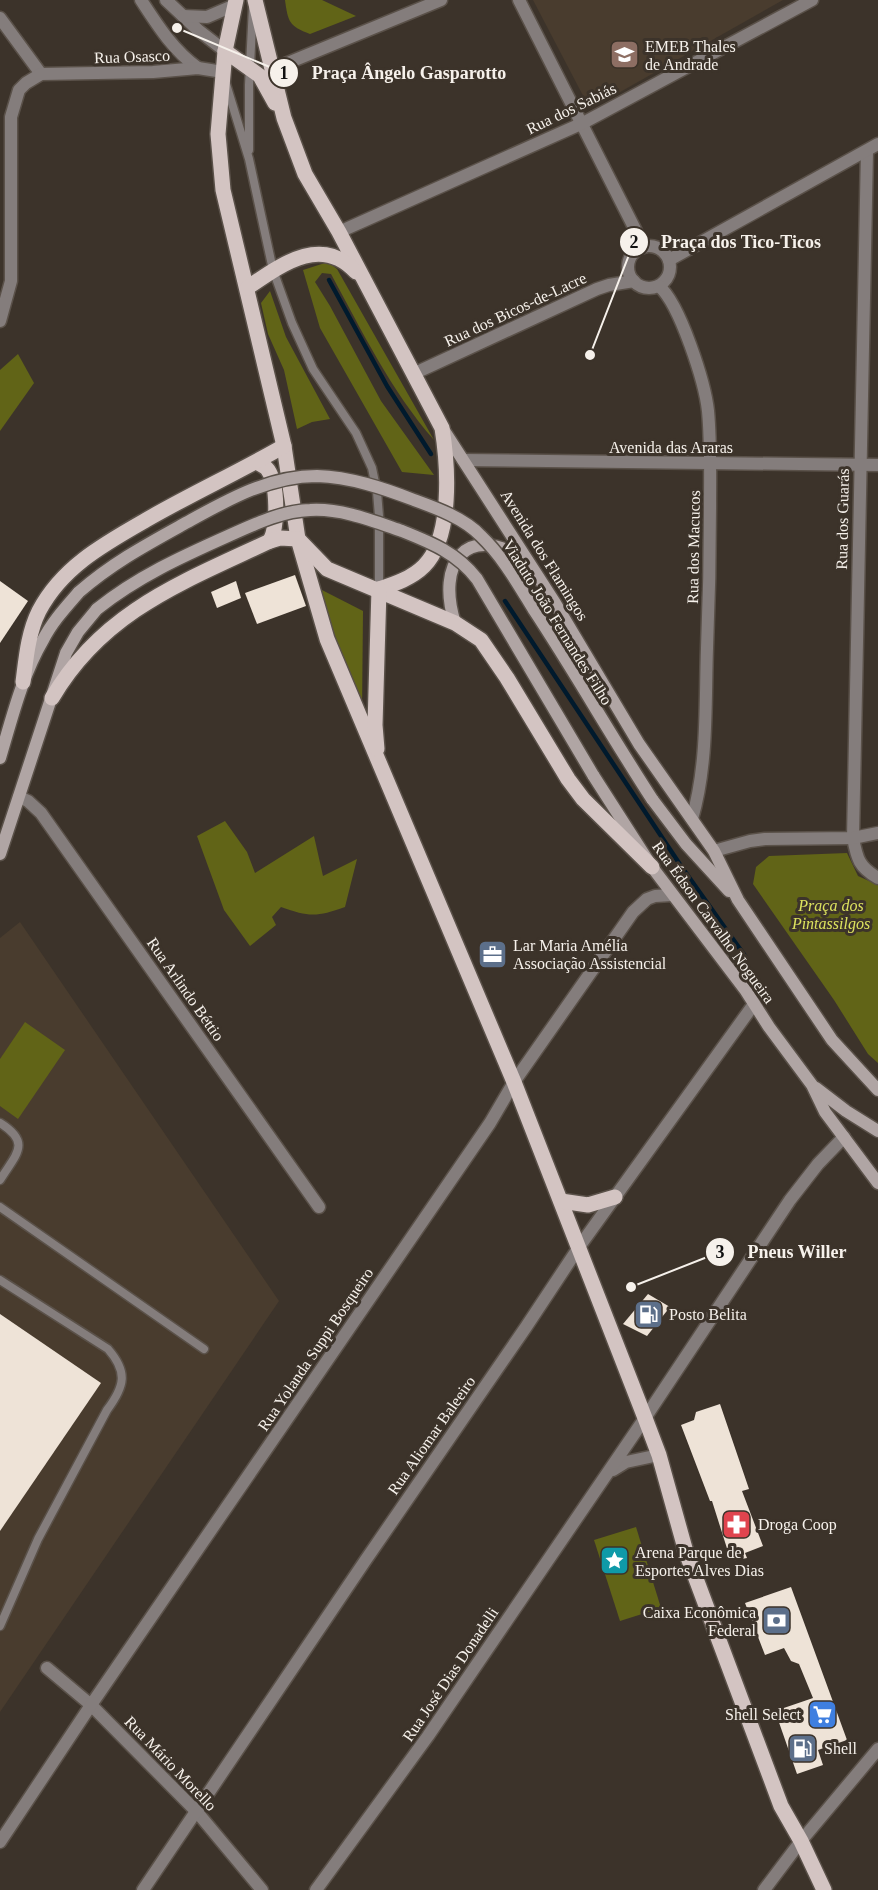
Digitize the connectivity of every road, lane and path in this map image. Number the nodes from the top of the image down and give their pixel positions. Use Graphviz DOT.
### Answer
graph roads {
  1 [pos="141,0"];
  2 [pos="166,0"];
  3 [pos="254,0"];
  4 [pos="441,0"];
  5 [pos="519,0"];
  6 [pos="812,0"];
  7 [pos="236,3"];
  8 [pos="183,16"];
  9 [pos="0,18"];
  10 [pos="225,51"];
  11 [pos="198,68"];
  12 [pos="249,68"];
  13 [pos="273,69"];
  14 [pos="223,72"];
  15 [pos="41,74"];
  16 [pos="284,118"];
  17 [pos="583,123"];
  18 [pos="872,148"];
  19 [pos="249,159"];
  20 [pos="339,232"];
  21 [pos="644,247"];
  22 [pos="669,260"];
  23 [pos="273,270"];
  24 [pos="362,279"];
  25 [pos="634,281"];
  26 [pos="658,286"];
  27 [pos="247,288"];
  28 [pos="0,321"];
  29 [pos="412,374"];
  30 [pos="442,428"];
  31 [pos="284,446"];
  32 [pos="464,460"];
  33 [pos="256,462"];
  34 [pos="710,464"];
  35 [pos="860,464"];
  36 [pos="878,465"];
  37 [pos="298,539"];
  38 [pos="270,541"];
  39 [pos="529,562"];
  40 [pos="379,589"];
  41 [pos="455,623"];
  42 [pos="23,682"];
  43 [pos="52,698"];
  44 [pos="0,758"];
  45 [pos="377,761"];
  46 [pos="19,797"];
  47 [pos="692,819"];
  48 [pos="878,833"];
  49 [pos="853,838"];
  50 [pos="714,851"];
  51 [pos="0,854"];
  52 [pos="652,867"];
  53 [pos="878,878"];
  54 [pos="672,896"];
  55 [pos="738,900"];
  56 [pos="754,1004"];
  57 [pos="514,1082"];
  58 [pos="812,1085"];
  59 [pos="878,1090"];
  60 [pos="0,1123"];
  61 [pos="878,1131"];
  62 [pos="844,1137"];
  63 [pos="0,1180"];
  64 [pos="878,1184"];
  65 [pos="615,1197"];
  66 [pos="561,1201"];
  67 [pos="0,1207"];
  68 [pos="319,1207"];
  69 [pos="579,1247"];
  70 [pos="0,1280"];
  71 [pos="204,1349"];
  72 [pos="645,1418"];
  73 [pos="659,1455"];
  74 [pos="607,1474"];
  75 [pos="0,1626"];
  76 [pos="47,1668"];
  77 [pos="91,1706"];
  78 [pos="877,1753"];
  79 [pos="197,1812"];
  80 [pos="801,1841"];
  81 [pos="0,1842"];
  82 [pos="143,1890"];
  83 [pos="262,1890"];
  84 [pos="316,1890"];
  85 [pos="764,1890"];
  86 [pos="824,1890"];
  1 -- 11 [label="street"];
  2 -- 8 [label="street"];
  3 -- 12 [label="lane"];
  3 -- 13 [label="main road, Avenida dos Flamingos"];
  4 -- 13 [label="street"];
  5 -- 17 [label="street"];
  6 -- 17 [label="street, Rua dos Sabiás"];
  7 -- 8 [label="street"];
  7 -- 10 [label="main road"];
  8 -- 10 [label="street"];
  9 -- 15 [label="street"];
  10 -- 12 [label="main road"];
  10 -- 14 [label="main road"];
  11 -- 14 [label="street, Rua Osasco"];
  11 -- 15 [label="street, Rua Osasco"];
  12 -- 16 [label="main road"];
  12 -- 19 [label="lane"];
  13 -- 16 [label="main road, Avenida dos Flamingos"];
  14 -- 19 [label="lane"];
  14 -- 27 [label="main road"];
  15 -- 28 [label="street"];
  16 -- 20 [label="main road, Avenida dos Flamingos"];
  17 -- 20 [label="street, Rua dos Sabiás"];
  17 -- 21 [label="street"];
  18 -- 22 [label="street"];
  18 -- 35 [label="street, Rua dos Guarás"];
  19 -- 23 [label="lane"];
  20 -- 24 [label="main road, Avenida dos Flamingos"];
  21 -- 22 [label="street"];
  21 -- 25 [label="street"];
  22 -- 26 [label="street"];
  23 -- 24 [label="main road"];
  23 -- 27 [label="main road"];
  23 -- 40 [label="lane"];
  24 -- 29 [label="main road, Avenida dos Flamingos"];
  25 -- 26 [label="street"];
  25 -- 29 [label="street, Rua dos Bicos-de-Lacre"];
  26 -- 34 [label="street, Rua dos Macucos"];
  27 -- 31 [label="main road"];
  29 -- 30 [label="main road, Avenida dos Flamingos"];
  30 -- 32 [label="main road, Avenida dos Flamingos"];
  30 -- 40 [label="main road"];
  31 -- 33 [label="main road"];
  31 -- 37 [label="main road"];
  32 -- 34 [label="street, Avenida das Araras"];
  32 -- 39 [label="main road, Avenida dos Flamingos"];
  33 -- 38 [label="main road"];
  33 -- 42 [label="main road"];
  34 -- 35 [label="street, Avenida das Araras"];
  34 -- 47 [label="street, Rua dos Macucos"];
  35 -- 36 [label="street, Avenida das Araras"];
  35 -- 49 [label="street, Rua dos Guarás"];
  37 -- 38 [label="main road"];
  37 -- 40 [label="main road"];
  37 -- 45 [label="main road"];
  38 -- 43 [label="main road"];
  39 -- 41 [label="main road"];
  39 -- 47 [label="main road, Avenida dos Flamingos"];
  40 -- 41 [label="main road"];
  40 -- 45 [label="main road"];
  41 -- 52 [label="main road"];
  42 -- 44 [label="main road, Viaduto João Fernandes Filho"];
  42 -- 55 [label="main road, Viaduto João Fernandes Filho, bridge"];
  43 -- 46 [label="main road"];
  43 -- 52 [label="main road, Rua Édson Carvalho Nogueira, bridge"];
  45 -- 57 [label="main road"];
  46 -- 51 [label="main road"];
  46 -- 68 [label="street, Rua Arlindo Béttio"];
  47 -- 50 [label="main road, Avenida dos Flamingos"];
  48 -- 49 [label="street"];
  49 -- 50 [label="street"];
  49 -- 53 [label="street, Rua dos Guarás"];
  50 -- 55 [label="main road, Avenida dos Flamingos"];
  52 -- 54 [label="main road, Rua Édson Carvalho Nogueira"];
  54 -- 56 [label="main road, Rua Édson Carvalho Nogueira"];
  54 -- 57 [label="street, Rua Yolanda Suppi Bosqueiro"];
  55 -- 59 [label="main road, Avenida dos Flamingos"];
  56 -- 58 [label="main road, Rua Édson Carvalho Nogueira"];
  56 -- 65 [label="street, Rua Aliomar Baleeiro"];
  57 -- 66 [label="main road"];
  57 -- 77 [label="street, Rua Yolanda Suppi Bosqueiro"];
  58 -- 61 [label="main road"];
  58 -- 62 [label="main road"];
  60 -- 63 [label="lane"];
  62 -- 64 [label="main road"];
  62 -- 72 [label="street, Rua José Dias Donadelli"];
  65 -- 66 [label="main road"];
  65 -- 69 [label="street, Rua Aliomar Baleeiro"];
  66 -- 69 [label="main road"];
  67 -- 71 [label="lane"];
  69 -- 72 [label="main road"];
  69 -- 79 [label="street, Rua Aliomar Baleeiro"];
  70 -- 75 [label="lane"];
  72 -- 73 [label="main road"];
  72 -- 74 [label="street, Rua José Dias Donadelli"];
  73 -- 74 [label="street, Rua José Dias Donadelli"];
  73 -- 80 [label="main road"];
  74 -- 84 [label="street, Rua José Dias Donadelli"];
  76 -- 77 [label="street, Rua Mário Morello"];
  77 -- 79 [label="street, Rua Mário Morello"];
  77 -- 81 [label="street, Rua Yolanda Suppi Bosqueiro"];
  78 -- 80 [label="street"];
  79 -- 82 [label="street, Rua Aliomar Baleeiro"];
  79 -- 83 [label="street, Rua Mário Morello"];
  80 -- 85 [label="street"];
  80 -- 86 [label="main road"];
}
